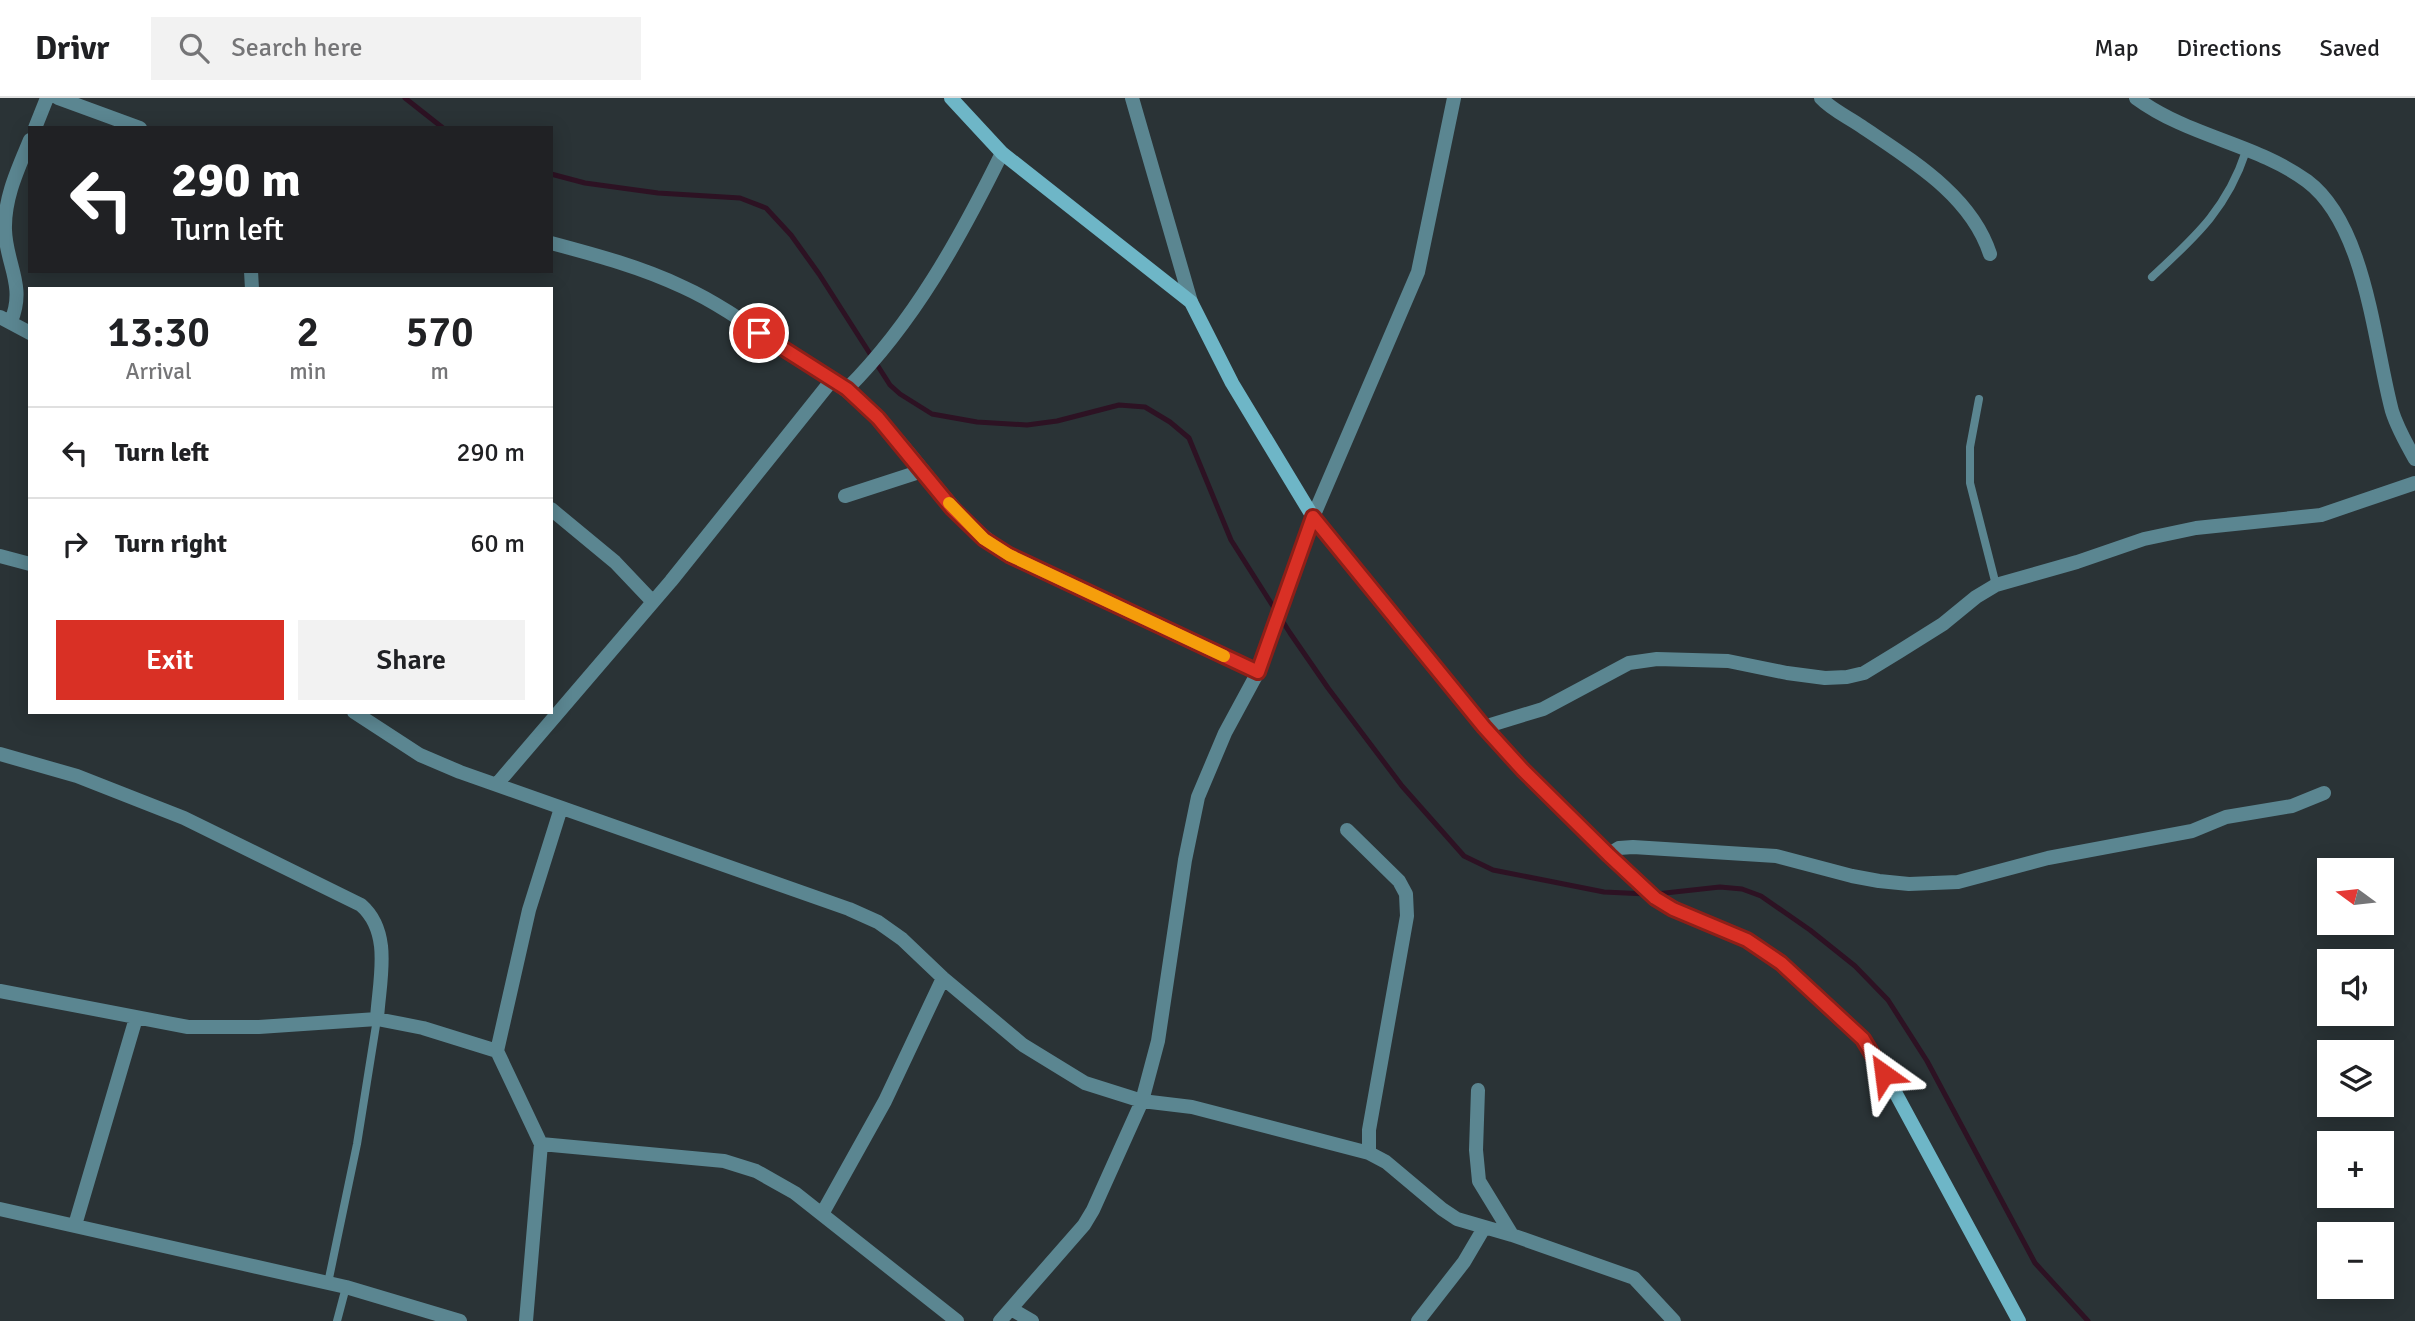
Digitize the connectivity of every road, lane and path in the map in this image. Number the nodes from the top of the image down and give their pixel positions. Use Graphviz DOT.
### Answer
graph roads {
  1 [pos="47,98"];
  2 [pos="58,98"];
  3 [pos="951,98"];
  4 [pos="1132,98"];
  5 [pos="1454,98"];
  6 [pos="1821,98"];
  7 [pos="2136,98"];
  8 [pos="36,126"];
  9 [pos="135,126"];
  10 [pos="28,145"];
  11 [pos="2246,151"];
  12 [pos="1002,153"];
  13 [pos="553,244"];
  14 [pos="1990,254"];
  15 [pos="2152,277"];
  16 [pos="1191,302"];
  17 [pos="5,319"];
  18 [pos="28,332"];
  19 [pos="832,380"];
  20 [pos="847,389"];
  21 [pos="1979,399"];
  22 [pos="2415,459"];
  23 [pos="922,471"];
  24 [pos="2415,483"];
  25 [pos="845,496"];
  26 [pos="553,511"];
  27 [pos="1313,517"];
  28 [pos="0,556"];
  29 [pos="28,563"];
  30 [pos="1996,585"];
  31 [pos="653,602"];
  32 [pos="1258,672"];
  33 [pos="357,714"];
  34 [pos="1484,727"];
  35 [pos="0,754"];
  36 [pos="497,784"];
  37 [pos="2325,793"];
  38 [pos="561,807"];
  39 [pos="1346,830"];
  40 [pos="1615,860"];
  41 [pos="943,978"];
  42 [pos="0,991"];
  43 [pos="136,1018"];
  44 [pos="377,1019"];
  45 [pos="497,1051"];
  46 [pos="1478,1090"];
  47 [pos="1142,1101"];
  48 [pos="541,1144"];
  49 [pos="1369,1153"];
  50 [pos="0,1209"];
  51 [pos="822,1214"];
  52 [pos="75,1225"];
  53 [pos="1484,1228"];
  54 [pos="1512,1235"];
  55 [pos="328,1283"];
  56 [pos="346,1287"];
  57 [pos="1011,1309"];
  58 [pos="337,1321"];
  59 [pos="460,1321"];
  60 [pos="526,1321"];
  61 [pos="957,1321"];
  62 [pos="1000,1321"];
  63 [pos="1032,1321"];
  64 [pos="1418,1321"];
  65 [pos="1674,1321"];
  66 [pos="2019,1321"];
  1 -- 8 [label="street"];
  2 -- 9 [label="street"];
  3 -- 12 [label="street"];
  4 -- 16 [label="street"];
  5 -- 27 [label="street"];
  6 -- 14 [label="street"];
  7 -- 11 [label="street"];
  10 -- 17 [label="street"];
  11 -- 15 [label="lane"];
  11 -- 22 [label="street"];
  12 -- 16 [label="street"];
  12 -- 20 [label="street"];
  13 -- 19 [label="street"];
  16 -- 27 [label="street"];
  17 -- 18 [label="street"];
  19 -- 20 [label="street"];
  19 -- 31 [label="street"];
  20 -- 23 [label="street"];
  21 -- 30 [label="lane"];
  23 -- 25 [label="street"];
  23 -- 32 [label="street"];
  24 -- 30 [label="street"];
  26 -- 31 [label="street"];
  27 -- 32 [label="street"];
  27 -- 34 [label="street"];
  28 -- 29 [label="street"];
  30 -- 34 [label="street"];
  31 -- 36 [label="street"];
  32 -- 47 [label="street"];
  33 -- 36 [label="street"];
  34 -- 40 [label="street"];
  35 -- 44 [label="street"];
  36 -- 38 [label="street"];
  37 -- 40 [label="street"];
  38 -- 41 [label="street"];
  38 -- 45 [label="street"];
  39 -- 49 [label="street"];
  40 -- 66 [label="street"];
  41 -- 47 [label="street"];
  41 -- 51 [label="street"];
  42 -- 43 [label="street"];
  43 -- 44 [label="street"];
  43 -- 52 [label="street"];
  44 -- 45 [label="street"];
  44 -- 55 [label="lane"];
  45 -- 48 [label="street"];
  46 -- 54 [label="street"];
  47 -- 49 [label="street"];
  47 -- 57 [label="street"];
  48 -- 51 [label="street"];
  48 -- 60 [label="street"];
  49 -- 53 [label="street"];
  50 -- 52 [label="street"];
  51 -- 61 [label="street"];
  52 -- 55 [label="street"];
  53 -- 54 [label="street"];
  53 -- 64 [label="street"];
  54 -- 65 [label="street"];
  55 -- 56 [label="street"];
  56 -- 58 [label="lane"];
  56 -- 59 [label="street"];
  57 -- 62 [label="street"];
  57 -- 63 [label="street"];
}
